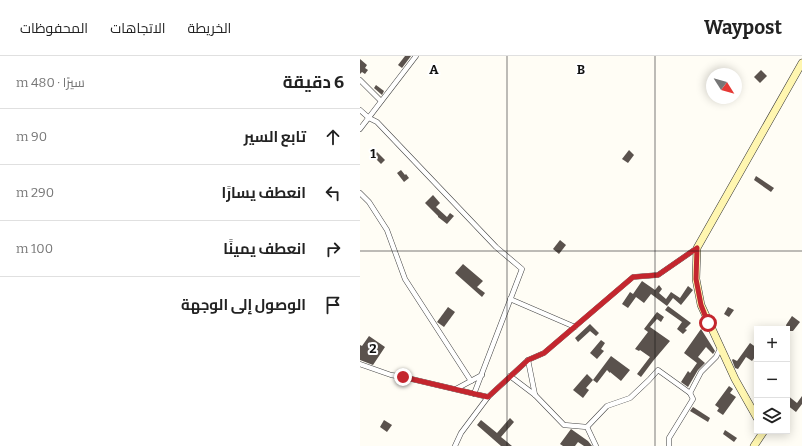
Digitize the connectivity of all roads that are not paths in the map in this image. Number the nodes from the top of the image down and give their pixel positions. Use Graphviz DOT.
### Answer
graph roads {
  1 [pos="416,56"];
  2 [pos="802,63"];
  3 [pos="360,80"];
  4 [pos="382,101"];
  5 [pos="360,110"];
  6 [pos="369,118"];
  7 [pos="360,129"];
  8 [pos="360,194"];
  9 [pos="697,248"];
  10 [pos="510,299"];
  11 [pos="575,327"];
  12 [pos="720,349"];
  13 [pos="528,360"];
  14 [pos="360,364"];
  15 [pos="482,375"];
  16 [pos="510,376"];
  17 [pos="470,381"];
  18 [pos="456,389"];
  19 [pos="690,393"];
  20 [pos="474,394"];
  21 [pos="534,395"];
  22 [pos="488,397"];
  23 [pos="754,413"];
  24 [pos="587,427"];
  25 [pos="762,434"];
  26 [pos="455,446"];
  27 [pos="596,446"];
  28 [pos="669,446"];
  29 [pos="754,446"];
  1 -- 4 [label="street"];
  2 -- 9 [label="street"];
  3 -- 4 [label="street"];
  4 -- 6 [label="street"];
  5 -- 6 [label="street"];
  6 -- 7 [label="street"];
  6 -- 10 [label="street"];
  8 -- 17 [label="street"];
  9 -- 11 [label="street"];
  9 -- 12 [label="street"];
  10 -- 11 [label="street"];
  10 -- 15 [label="street"];
  11 -- 13 [label="street"];
  12 -- 19 [label="street"];
  12 -- 23 [label="street"];
  13 -- 16 [label="street"];
  13 -- 21 [label="street"];
  14 -- 18 [label="street"];
  15 -- 17 [label="street"];
  15 -- 20 [label="street"];
  16 -- 21 [label="street"];
  16 -- 22 [label="street"];
  17 -- 18 [label="street"];
  18 -- 20 [label="street"];
  19 -- 24 [label="street"];
  19 -- 28 [label="street"];
  20 -- 22 [label="street"];
  21 -- 24 [label="street"];
  22 -- 26 [label="street"];
  24 -- 27 [label="street"];
  25 -- 29 [label="street"];
}
